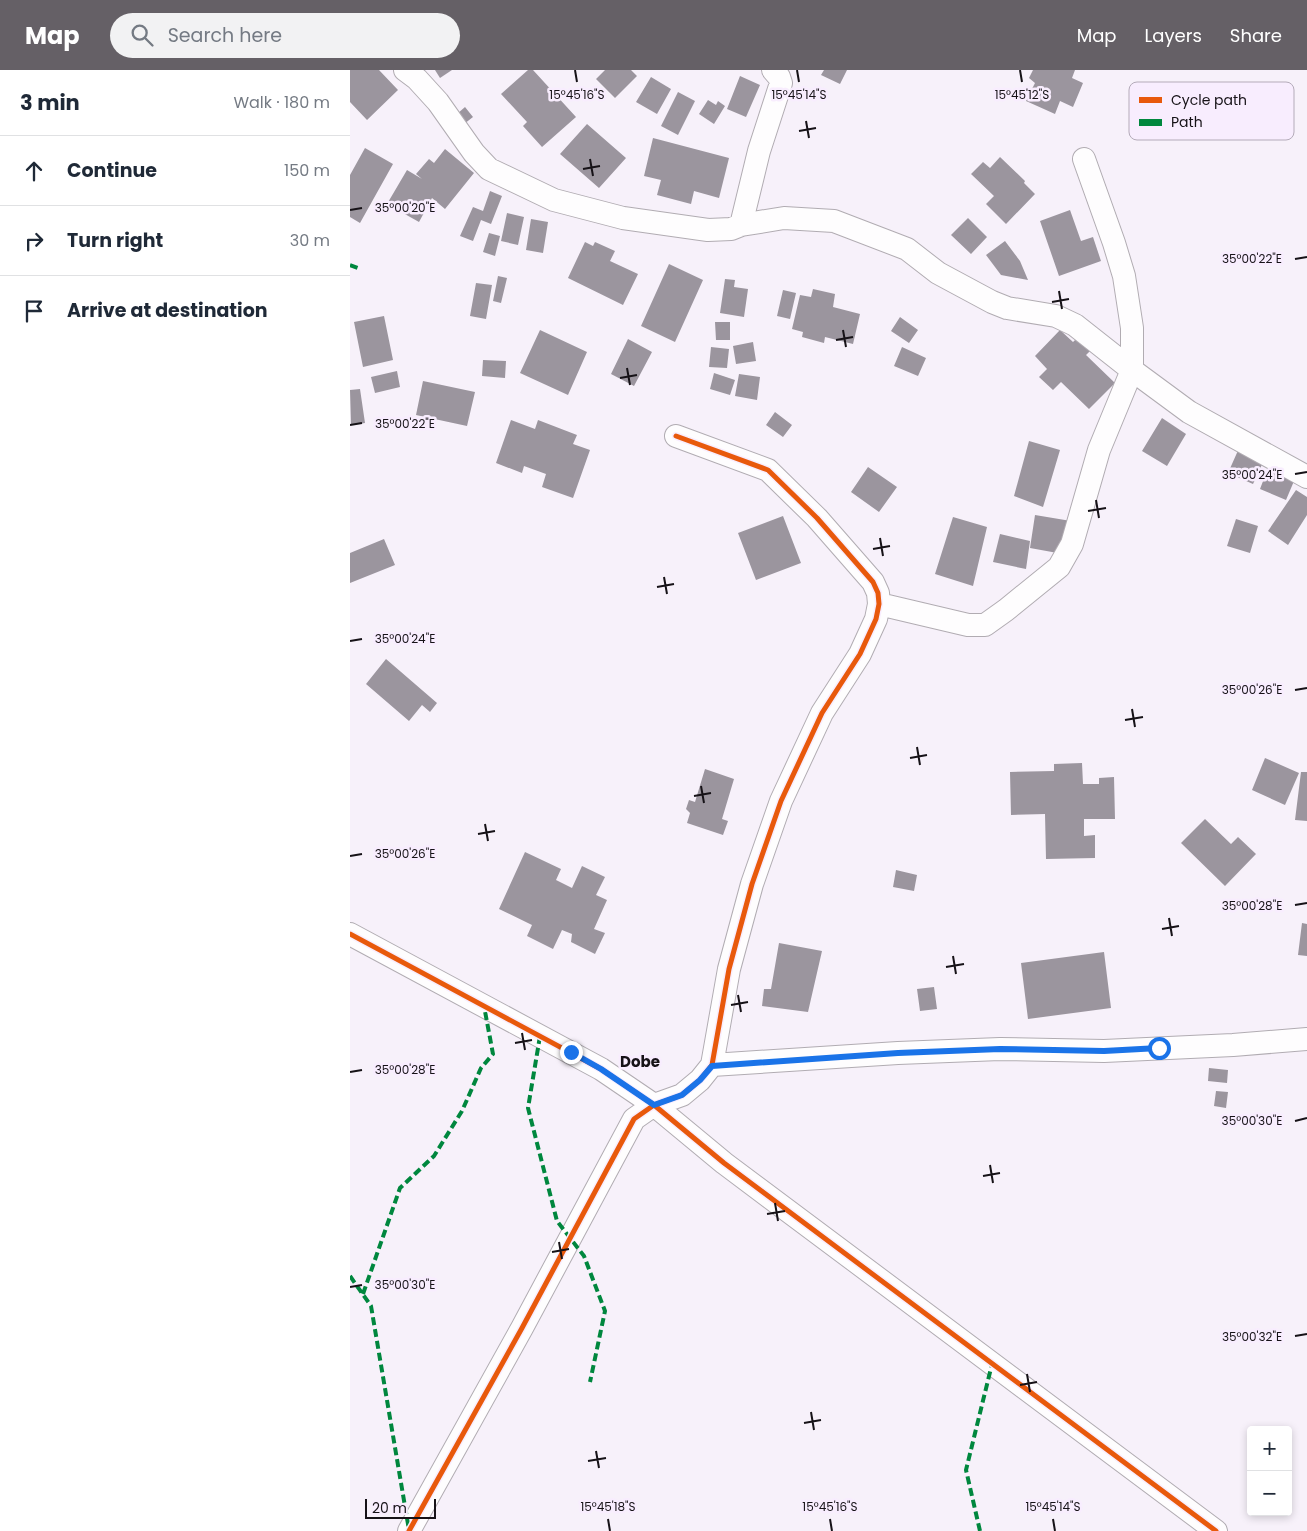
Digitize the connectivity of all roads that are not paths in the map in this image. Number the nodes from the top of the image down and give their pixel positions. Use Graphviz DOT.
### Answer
graph roads {
  1 [pos="405,70"];
  2 [pos="773,70"];
  3 [pos="1084,158"];
  4 [pos="741,225"];
  5 [pos="1132,370"];
  6 [pos="676,436"];
  7 [pos="1307,477"];
  8 [pos="879,604"];
  9 [pos="350,934"];
  10 [pos="1307,1039"];
  11 [pos="712,1066"];
  12 [pos="654,1105"];
  13 [pos="409,1531"];
  14 [pos="1216,1531"];
  1 -- 4 [label="street"];
  2 -- 4 [label="street"];
  3 -- 5 [label="street"];
  4 -- 5 [label="street"];
  5 -- 7 [label="street"];
  5 -- 8 [label="street"];
  6 -- 8 [label="street"];
  8 -- 11 [label="street"];
  9 -- 12 [label="street"];
  10 -- 11 [label="street"];
  11 -- 12 [label="street"];
  12 -- 13 [label="street"];
  12 -- 14 [label="street"];
}
